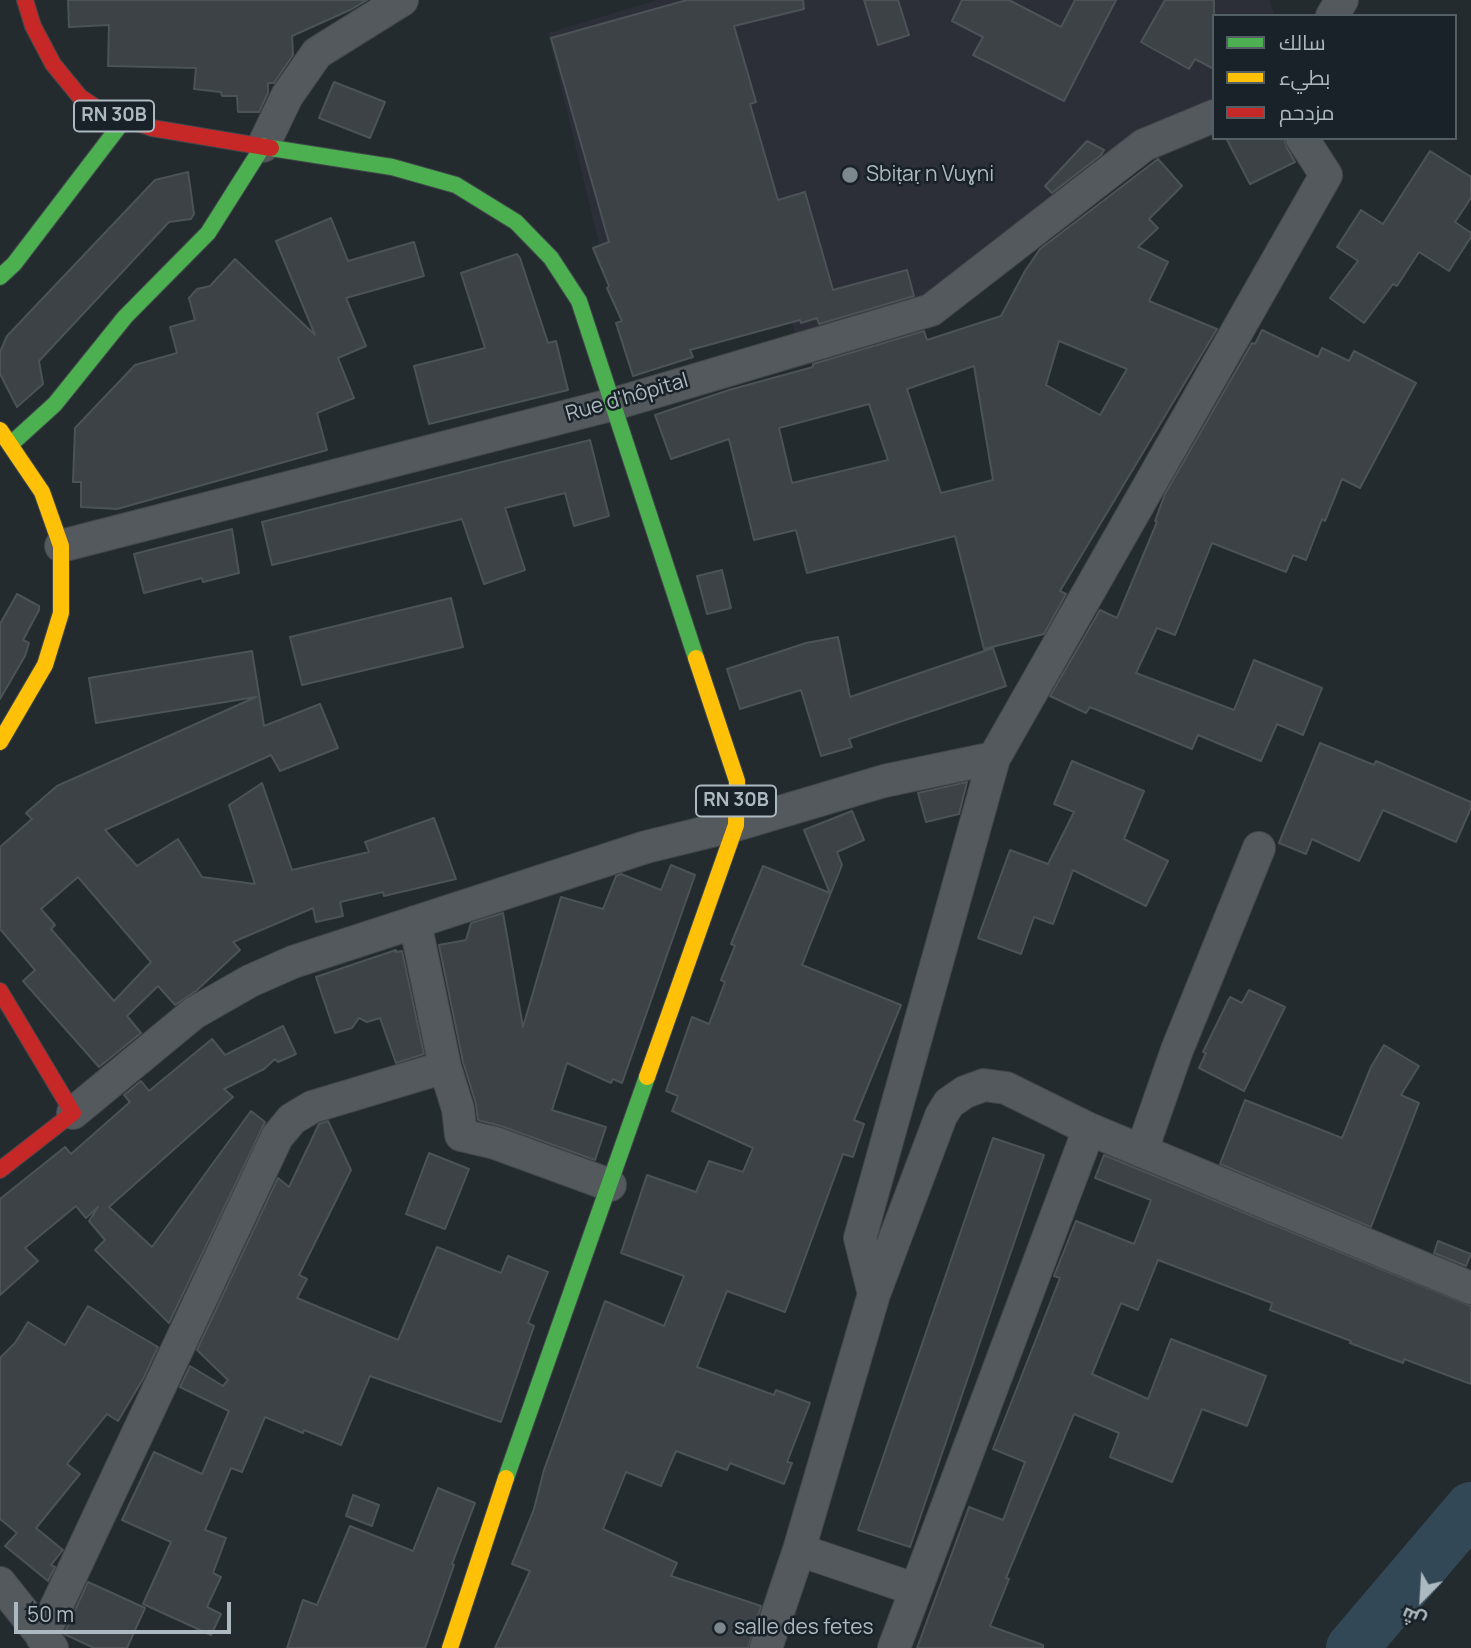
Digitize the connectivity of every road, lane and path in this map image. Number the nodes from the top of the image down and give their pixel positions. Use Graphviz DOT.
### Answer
graph roads {
  1 [pos="25,0"];
  2 [pos="402,0"];
  3 [pos="1212,117"];
  4 [pos="124,120"];
  5 [pos="1303,140"];
  6 [pos="263,146"];
  7 [pos="0,276"];
  8 [pos="614,404"];
  9 [pos="0,430"];
  10 [pos="10,443"];
  11 [pos="61,546"];
  12 [pos="0,742"];
  13 [pos="994,758"];
  14 [pos="736,825"];
  15 [pos="1259,848"];
  16 [pos="415,922"];
  17 [pos="0,990"];
  18 [pos="445,1068"];
  19 [pos="74,1113"];
  20 [pos="1089,1129"];
  21 [pos="1142,1150"];
  22 [pos="0,1170"];
  23 [pos="610,1185"];
  24 [pos="1471,1288"];
  25 [pos="874,1294"];
  26 [pos="799,1550"];
  27 [pos="0,1583"];
  28 [pos="914,1589"];
  29 [pos="47,1642"];
  30 [pos="450,1648"];
  31 [pos="766,1648"];
  32 [pos="894,1648"];
  1 -- 4 [label="main road, RN 30B"];
  2 -- 6 [label="street"];
  3 -- 8 [label="street, Rue d'hôpital"];
  4 -- 6 [label="main road, RN 30B"];
  4 -- 7 [label="main road"];
  5 -- 13 [label="street"];
  6 -- 8 [label="main road, RN 30B"];
  6 -- 10 [label="main road"];
  8 -- 11 [label="street, Rue d'hôpital"];
  8 -- 14 [label="main road, RN 30B"];
  9 -- 10 [label="main road"];
  10 -- 11 [label="main road"];
  11 -- 12 [label="main road"];
  13 -- 14 [label="street"];
  13 -- 25 [label="street"];
  14 -- 16 [label="street"];
  14 -- 23 [label="main road, RN 30B"];
  15 -- 21 [label="street"];
  16 -- 18 [label="street"];
  16 -- 19 [label="street"];
  17 -- 19 [label="main road"];
  18 -- 23 [label="street"];
  18 -- 29 [label="street"];
  19 -- 22 [label="main road"];
  20 -- 21 [label="street"];
  20 -- 25 [label="street"];
  20 -- 28 [label="street"];
  21 -- 24 [label="street"];
  23 -- 30 [label="main road, RN 30B"];
  25 -- 26 [label="street"];
  26 -- 28 [label="street"];
  26 -- 31 [label="street"];
  27 -- 29 [label="street"];
  28 -- 32 [label="street"];
}
